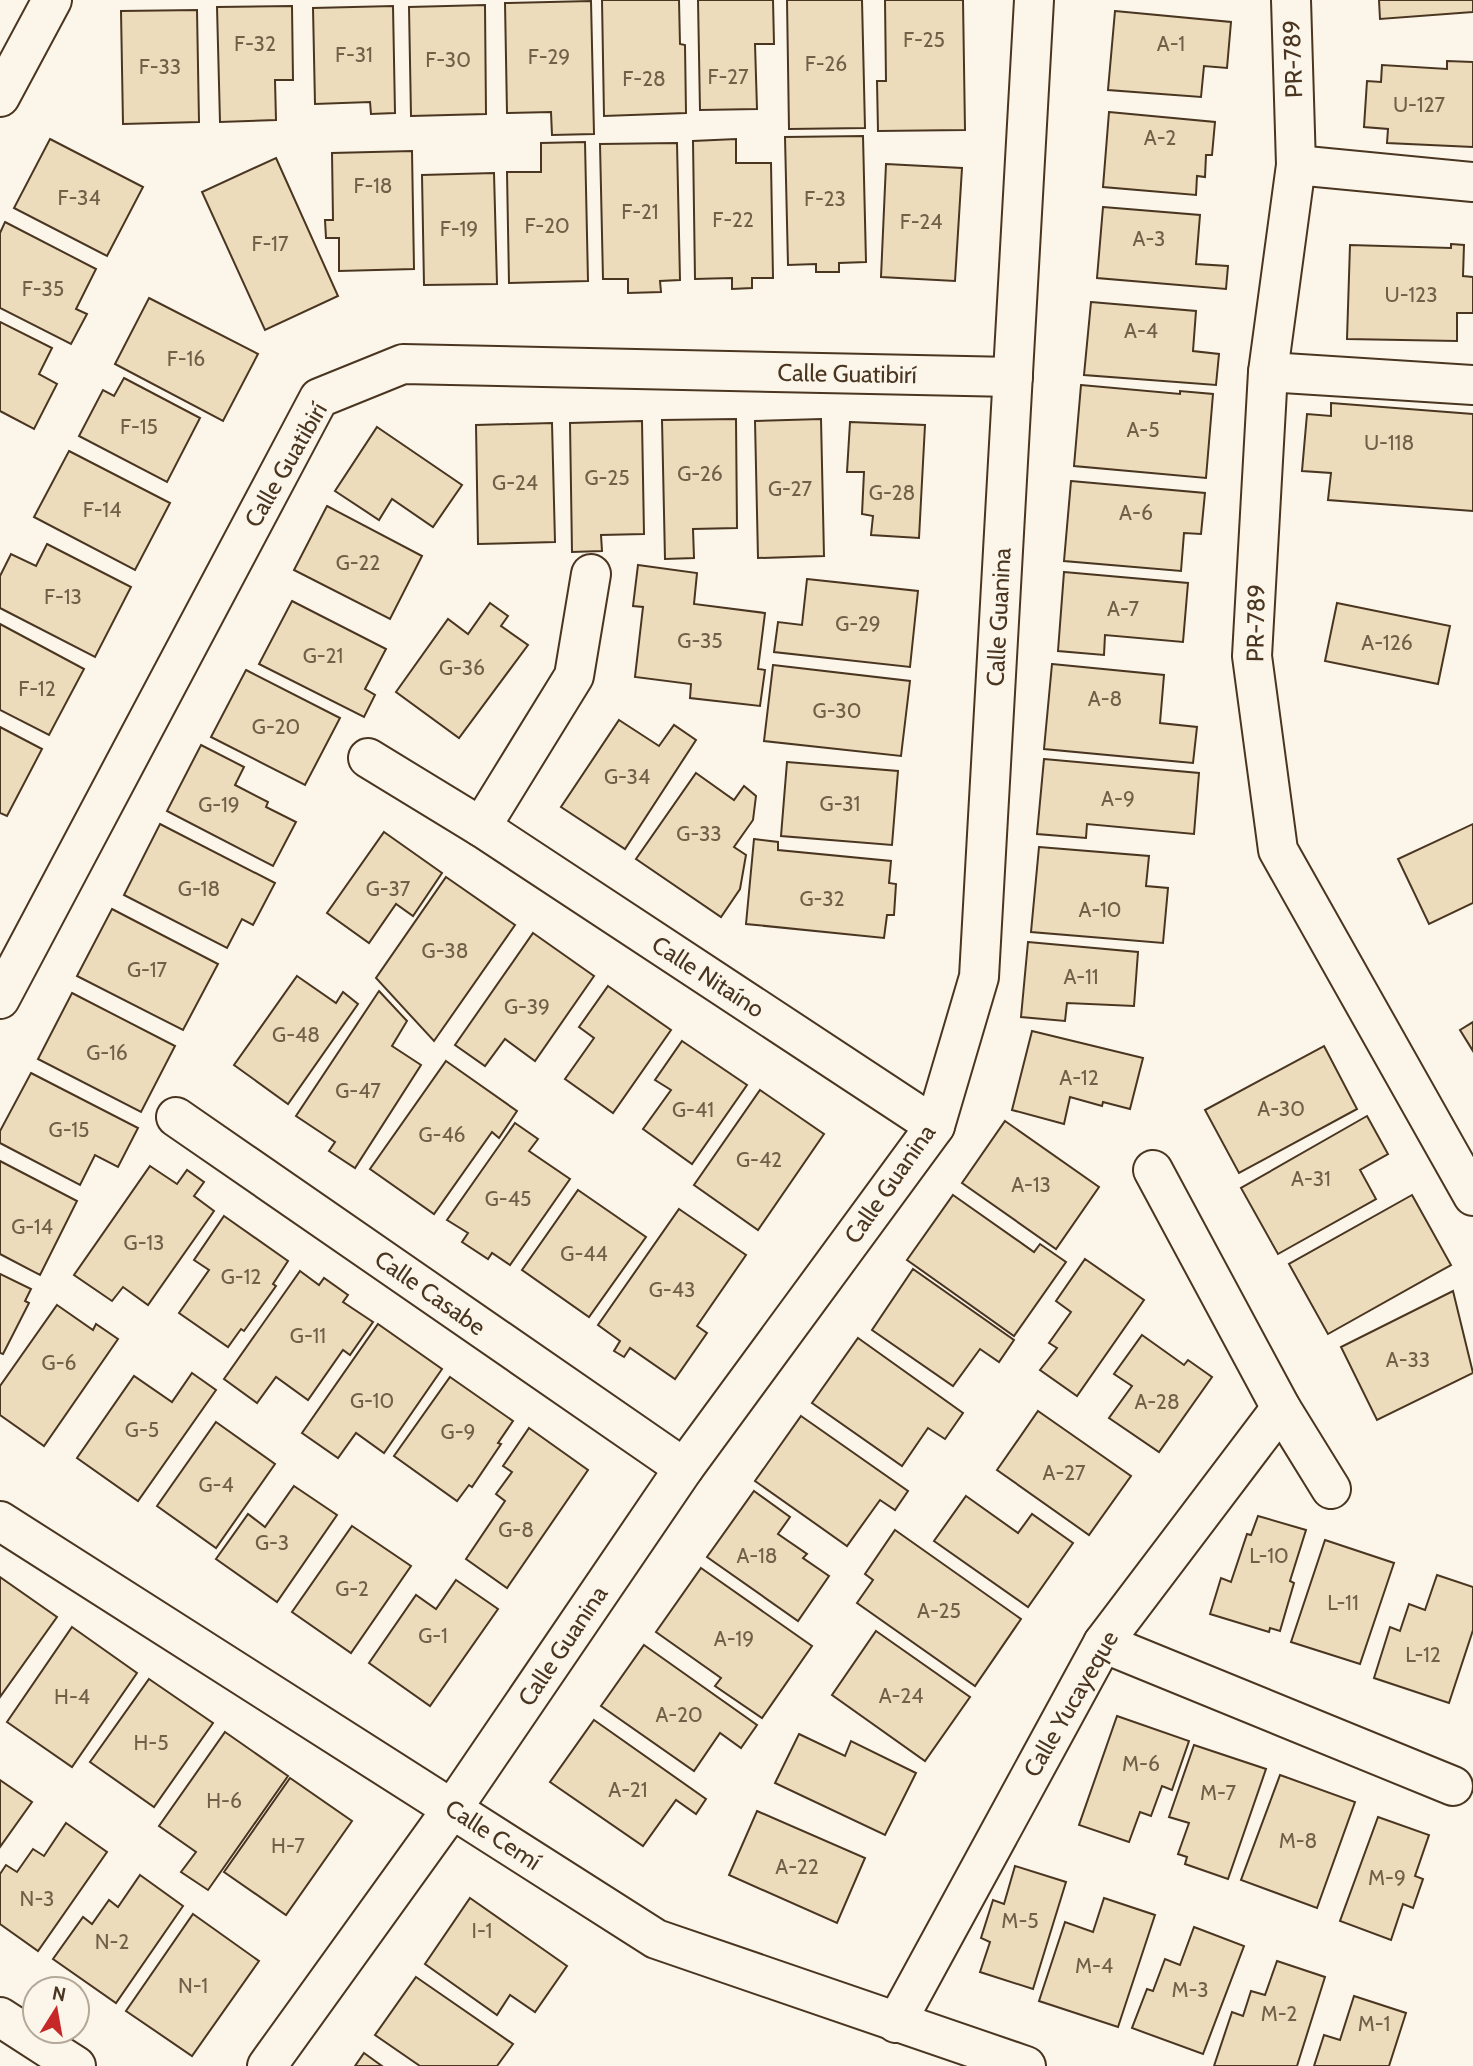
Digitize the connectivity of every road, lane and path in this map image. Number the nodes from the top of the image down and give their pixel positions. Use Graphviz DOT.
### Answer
graph roads {
  1 [pos="52,0"];
  2 [pos="1034,0"];
  3 [pos="1290,0"];
  4 [pos="0,97"];
  5 [pos="1296,165"];
  6 [pos="1473,182"];
  7 [pos="1268,372"];
  8 [pos="1013,377"];
  9 [pos="1473,385"];
  10 [pos="591,574"];
  11 [pos="368,758"];
  12 [pos="481,827"];
  13 [pos="0,999"];
  14 [pos="176,1117"];
  15 [pos="935,1126"];
  16 [pos="1153,1170"];
  17 [pos="1473,1196"];
  18 [pos="1281,1408"];
  19 [pos="684,1468"];
  20 [pos="1331,1489"];
  21 [pos="0,1521"];
  22 [pos="1103,1643"];
  23 [pos="1453,1786"];
  24 [pos="452,1808"];
  25 [pos="0,2017"];
  26 [pos="896,2023"];
  27 [pos="76,2066"];
  28 [pos="267,2066"];
  29 [pos="1026,2066"];
  1 -- 4 [label="street"];
  2 -- 8 [label="street, Calle Guanina"];
  3 -- 5 [label="street, PR-789 / PR-789"];
  5 -- 6 [label="street"];
  5 -- 7 [label="street, PR-789 / PR-789"];
  7 -- 9 [label="street"];
  7 -- 17 [label="street, PR-789 / PR-789"];
  8 -- 13 [label="street, Calle Guatibirí"];
  8 -- 15 [label="street, Calle Guanina"];
  10 -- 12 [label="street"];
  11 -- 12 [label="street, Calle Nitaíno"];
  12 -- 15 [label="street, Calle Nitaíno"];
  14 -- 19 [label="street, Calle Casabe"];
  15 -- 19 [label="street, Calle Guanina"];
  16 -- 18 [label="street"];
  18 -- 20 [label="street"];
  18 -- 22 [label="street, Calle Yucayeque"];
  19 -- 24 [label="street, Calle Guanina"];
  21 -- 24 [label="street, Calle Cemí"];
  22 -- 23 [label="street"];
  22 -- 26 [label="street, Calle Yucayeque"];
  24 -- 26 [label="street, Calle Cemí"];
  24 -- 28 [label="street, Calle Guanina"];
  25 -- 27 [label="street"];
  26 -- 29 [label="street, Calle Cemí"];
}
